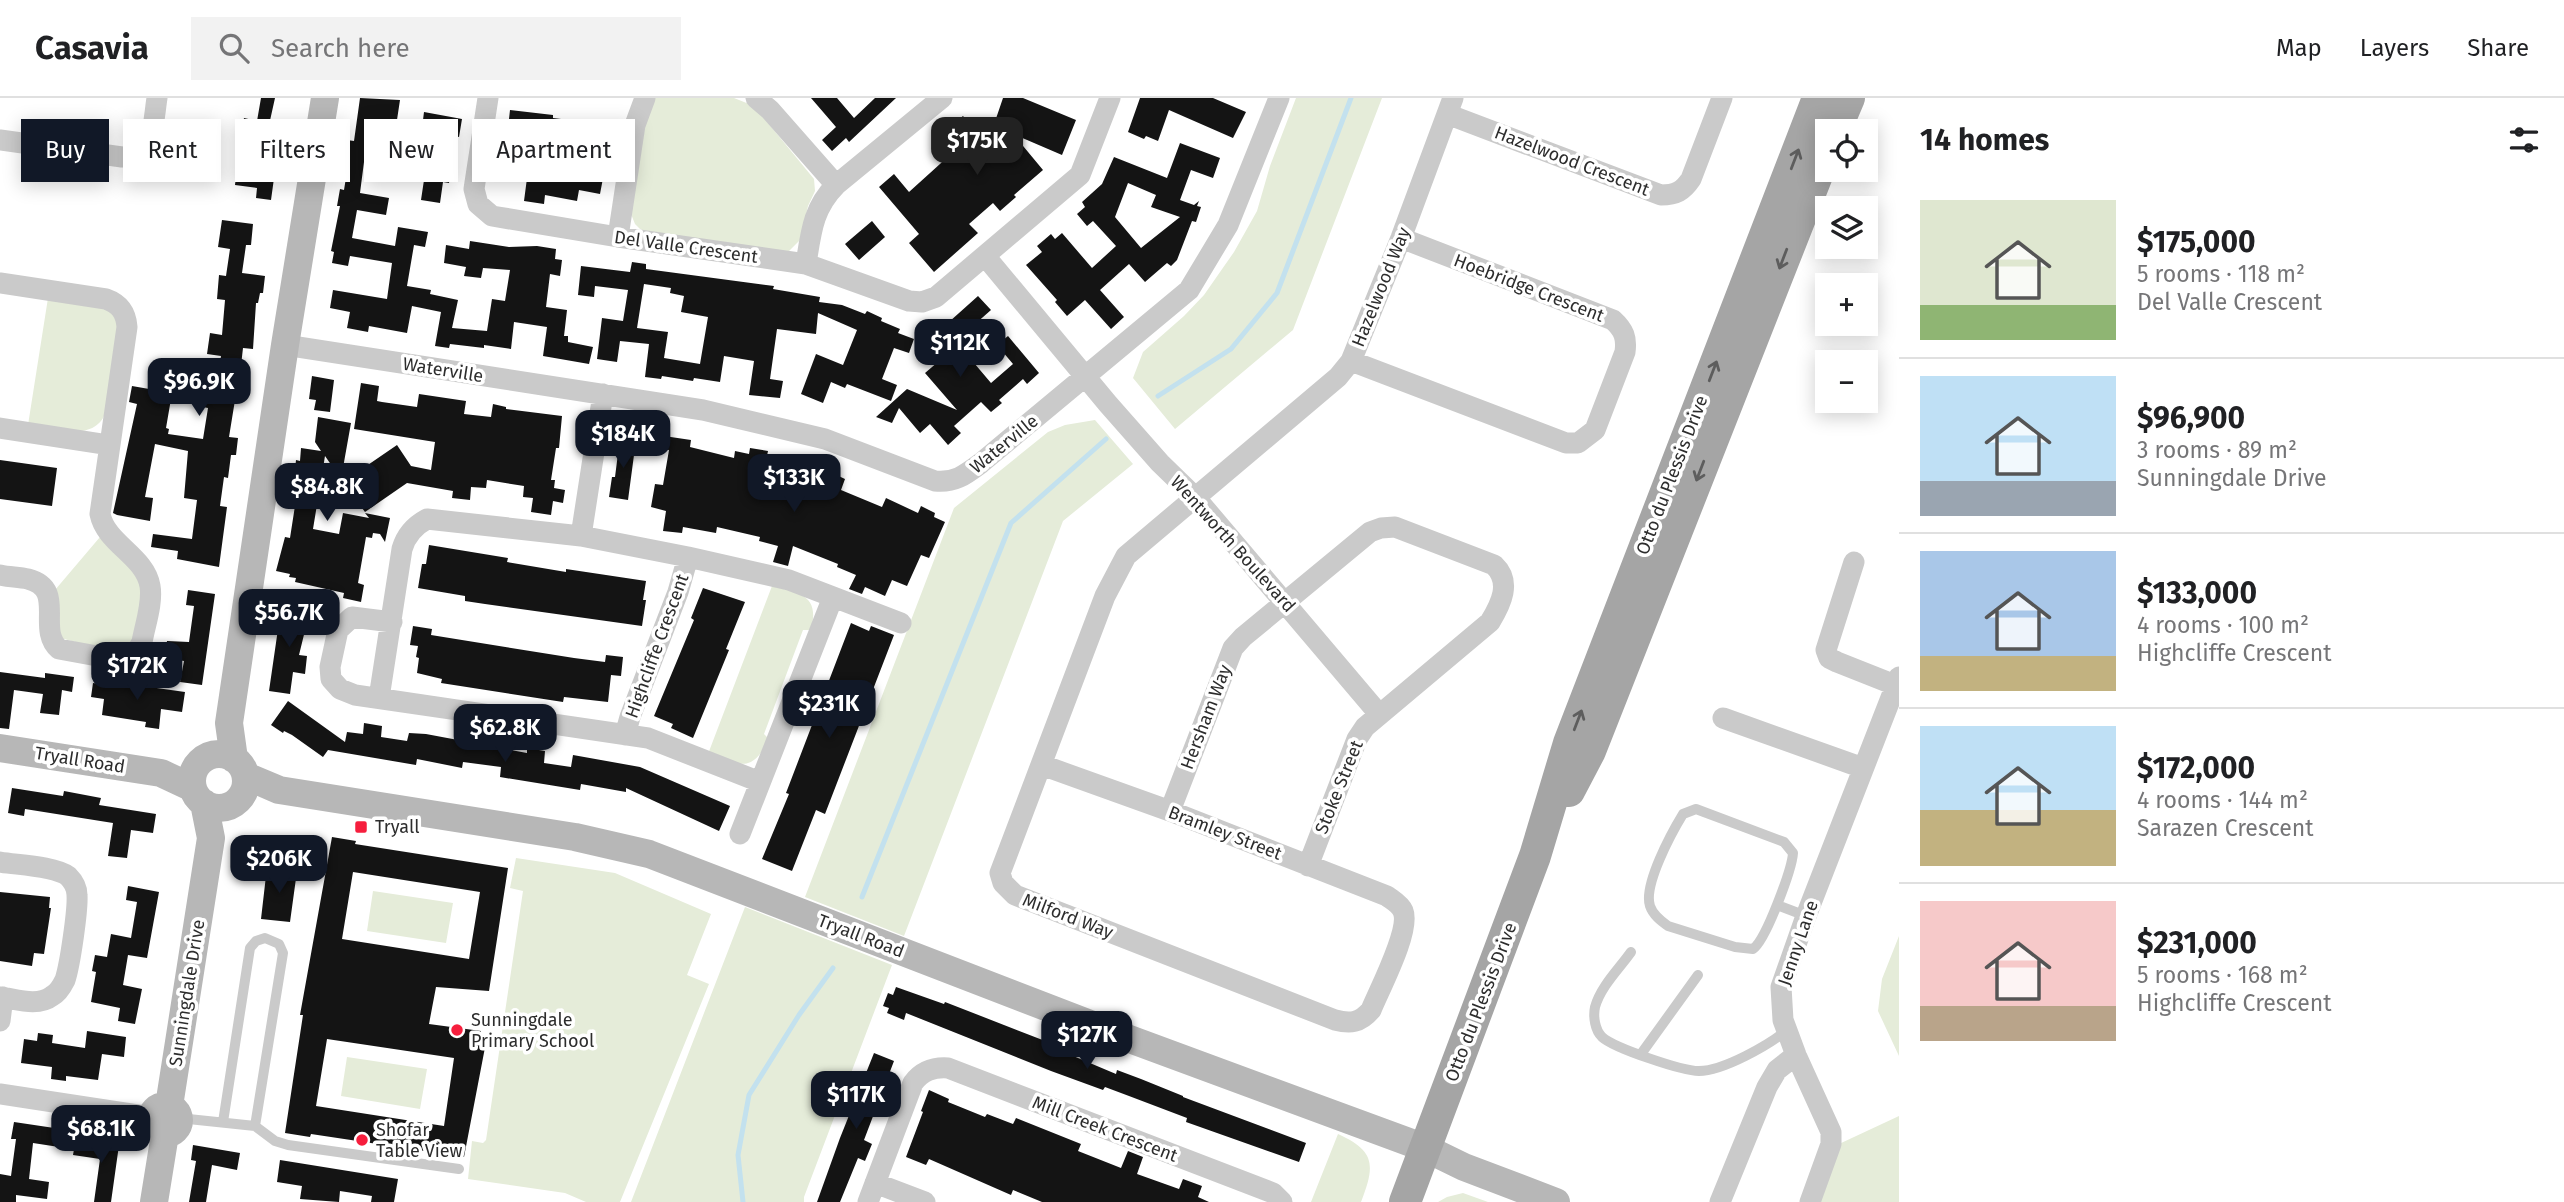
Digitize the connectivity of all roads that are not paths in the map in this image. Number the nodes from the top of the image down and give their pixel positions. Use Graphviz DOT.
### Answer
graph roads {
  1 [pos="157,98"];
  2 [pos="326,98"];
  3 [pos="488,98"];
  4 [pos="645,98"];
  5 [pos="756,98"];
  6 [pos="942,98"];
  7 [pos="1110,98"];
  8 [pos="1279,98"];
  9 [pos="1722,98"];
  10 [pos="1818,98"];
  11 [pos="1849,98"];
  12 [pos="1450,106"];
  13 [pos="1840,119"];
  14 [pos="0,140"];
  15 [pos="1815,180"];
  16 [pos="836,185"];
  17 [pos="618,237"];
  18 [pos="1401,238"];
  19 [pos="985,256"];
  20 [pos="806,264"];
  21 [pos="0,283"];
  22 [pos="285,345"];
  23 [pos="1351,361"];
  24 [pos="1086,377"];
  25 [pos="603,394"];
  26 [pos="0,428"];
  27 [pos="109,445"];
  28 [pos="1195,497"];
  29 [pos="581,536"];
  30 [pos="688,557"];
  31 [pos="1854,562"];
  32 [pos="0,575"];
  33 [pos="833,597"];
  34 [pos="1285,601"];
  35 [pos="392,622"];
  36 [pos="901,623"];
  37 [pos="1897,681"];
  38 [pos="379,698"];
  39 [pos="1379,714"];
  40 [pos="1723,718"];
  41 [pos="625,735"];
  42 [pos="0,748"];
  43 [pos="1042,765"];
  44 [pos="1863,768"];
  45 [pos="219,781"];
  46 [pos="760,782"];
  47 [pos="1170,811"];
  48 [pos="740,834"];
  49 [pos="1535,856"];
  50 [pos="0,862"];
  51 [pos="1308,866"];
  52 [pos="1777,905"];
  53 [pos="1403,911"];
  54 [pos="1805,916"];
  55 [pos="1631,952"];
  56 [pos="1698,975"];
  57 [pos="2,997"];
  58 [pos="0,1021"];
  59 [pos="1787,1030"];
  60 [pos="1641,1054"];
  61 [pos="1796,1055"];
  62 [pos="0,1094"];
  63 [pos="166,1119"];
  64 [pos="223,1122"];
  65 [pos="255,1126"];
  66 [pos="1425,1148"];
  67 [pos="458,1170"];
  68 [pos="872,1192"];
  69 [pos="154,1202"];
  70 [pos="925,1202"];
  71 [pos="1282,1202"];
  72 [pos="1405,1202"];
  73 [pos="1556,1202"];
  74 [pos="1720,1202"];
  75 [pos="1810,1202"];
  1 -- 14 [label="street"];
  2 -- 22 [label="street, Sunningdale Drive"];
  3 -- 17 [label="street, Del Valle Crescent"];
  4 -- 17 [label="street"];
  5 -- 16 [label="street"];
  6 -- 16 [label="street"];
  7 -- 19 [label="street, Del Valle Crescent"];
  8 -- 24 [label="street, Waterville"];
  9 -- 12 [label="street, Hazelwood Crescent"];
  49 -- 10 [label="main road, Otto du Plessis Drive, one-way"];
  11 -- 13 [label="main road"];
  12 -- 18 [label="street, Hazelwood Way"];
  15 -- 49 [label="main road, Otto du Plessis Drive, one-way"];
  16 -- 20 [label="street"];
  17 -- 20 [label="street, Del Valle Crescent"];
  18 -- 23 [label="street, Hazelwood Way"];
  18 -- 23 [label="street, Hoebridge Crescent"];
  19 -- 20 [label="street, Del Valle Crescent"];
  19 -- 24 [label="street"];
  21 -- 27 [label="street"];
  22 -- 25 [label="street, Waterville"];
  22 -- 45 [label="street, Sunningdale Drive"];
  23 -- 28 [label="street, Hazelwood Way"];
  24 -- 25 [label="street, Waterville"];
  24 -- 28 [label="street, Wentworth Boulevard"];
  25 -- 29 [label="street"];
  26 -- 27 [label="street"];
  27 -- 32 [label="street"];
  28 -- 34 [label="street, Wentworth Boulevard"];
  28 -- 43 [label="street, Milford Way"];
  29 -- 30 [label="street, Highcliffe Crescent"];
  29 -- 35 [label="street, Highcliffe Crescent"];
  30 -- 33 [label="street, Highcliffe Crescent"];
  30 -- 41 [label="street, Highcliffe Crescent"];
  31 -- 37 [label="street, Jenny Lane"];
  33 -- 36 [label="street, Highcliffe Crescent"];
  33 -- 46 [label="street"];
  34 -- 39 [label="street, Wentworth Boulevard"];
  34 -- 39 [label="street, Hersham Way"];
  34 -- 47 [label="street, Hersham Way"];
  35 -- 38 [label="street, Highcliffe Crescent"];
  35 -- 38 [label="street, Highcliffe Crescent"];
  37 -- 44 [label="street, Jenny Lane"];
  38 -- 41 [label="street, Highcliffe Crescent"];
  39 -- 51 [label="street, Stoke Street"];
  40 -- 44 [label="street"];
  41 -- 46 [label="street, Highcliffe Crescent"];
  42 -- 45 [label="street, Tryall Road"];
  43 -- 47 [label="street, Bramley Street"];
  43 -- 53 [label="street, Milford Way"];
  44 -- 54 [label="street, Jenny Lane"];
  45 -- 63 [label="street, Sunningdale Drive"];
  45 -- 66 [label="street, Tryall Road"];
  46 -- 48 [label="street"];
  47 -- 51 [label="street, Bramley Street"];
  49 -- 66 [label="main road, Otto du Plessis Drive"];
  50 -- 57 [label="street"];
  51 -- 53 [label="street, Bramley Street"];
  52 -- 52 [label="lane"];
  52 -- 54 [label="lane"];
  54 -- 59 [label="street, Jenny Lane"];
  55 -- 60 [label="lane"];
  56 -- 60 [label="lane"];
  57 -- 58 [label="street"];
  59 -- 60 [label="lane"];
  59 -- 61 [label="street, Jenny Lane"];
  61 -- 74 [label="street"];
  61 -- 75 [label="street, Jenny Lane"];
  62 -- 63 [label="street"];
  63 -- 64 [label="lane"];
  63 -- 69 [label="street, Sunningdale Drive"];
  64 -- 65 [label="lane"];
  64 -- 65 [label="lane"];
  65 -- 67 [label="lane"];
  66 -- 72 [label="main road, Otto du Plessis Drive"];
  66 -- 73 [label="street, Tryall Road"];
  68 -- 70 [label="street"];
  68 -- 71 [label="street, Mill Creek Crescent"];
}
